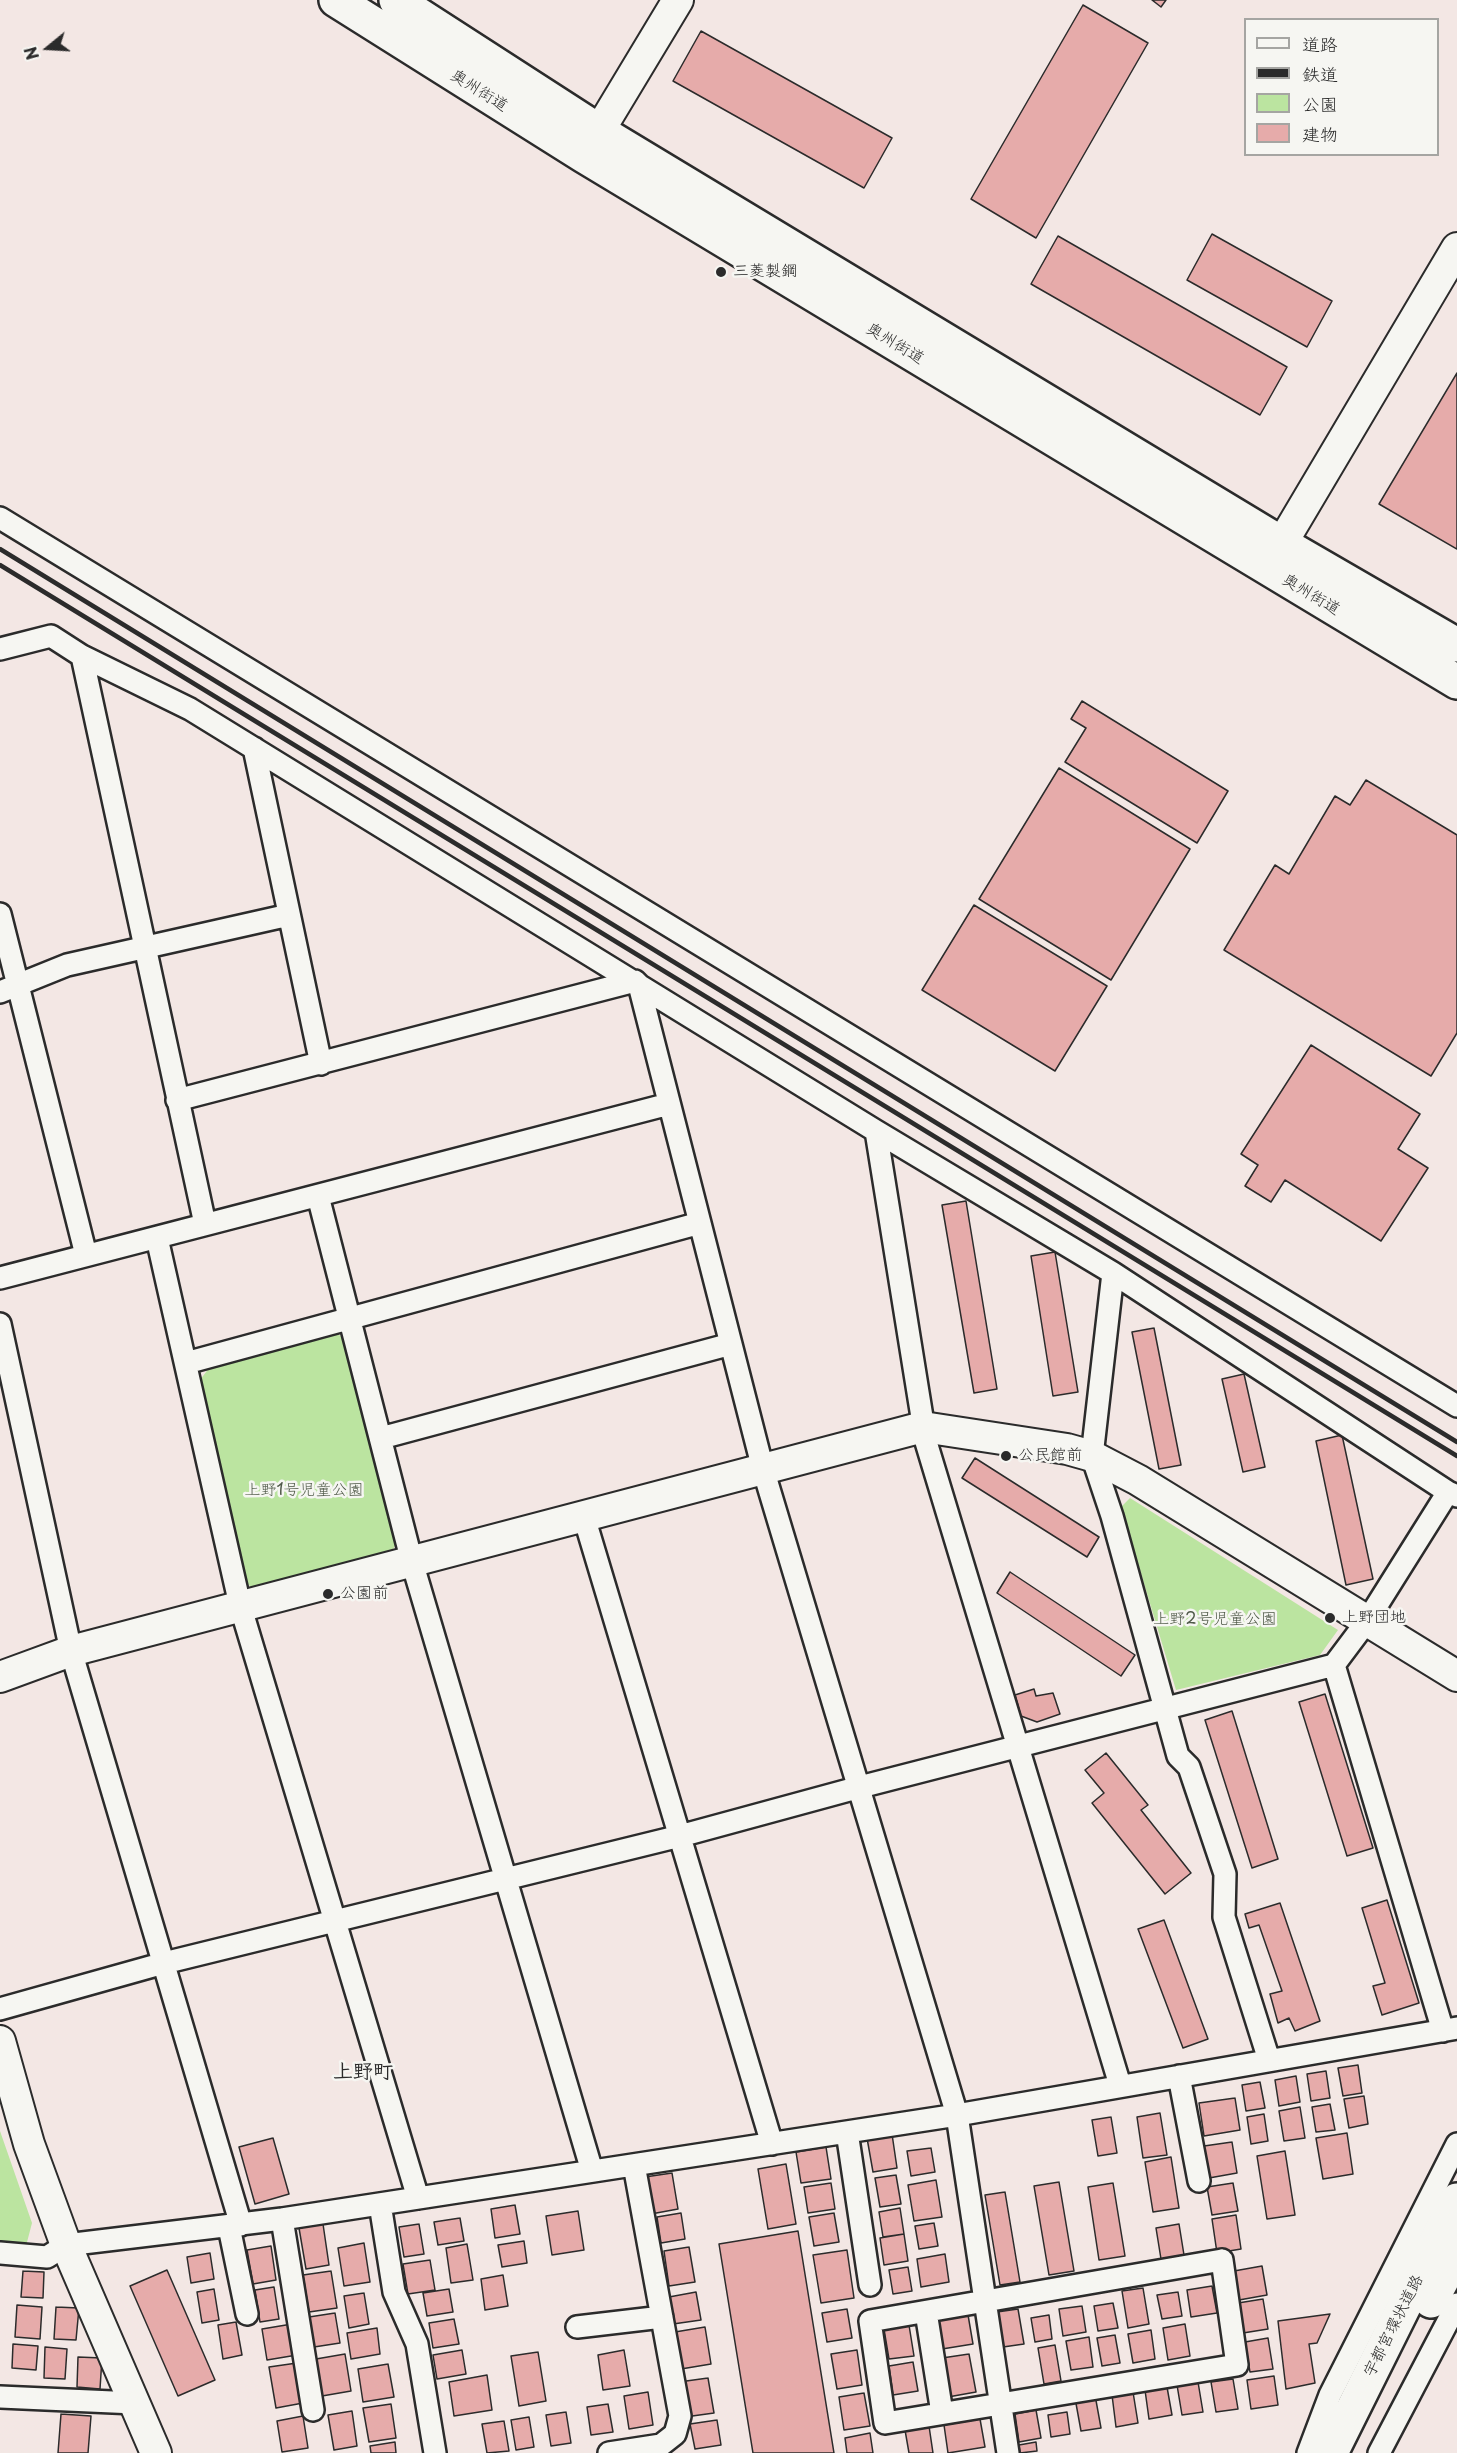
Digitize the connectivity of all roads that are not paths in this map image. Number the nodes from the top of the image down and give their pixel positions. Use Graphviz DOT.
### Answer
graph roads {
  1 [pos="336,0"];
  2 [pos="396,0"];
  3 [pos="678,0"];
  4 [pos="591,143"];
  5 [pos="1457,248"];
  6 [pos="0,518"];
  7 [pos="1274,556"];
  8 [pos="1457,645"];
  9 [pos="0,649"];
  10 [pos="82,656"];
  11 [pos="1457,682"];
  12 [pos="254,748"];
  13 [pos="0,914"];
  14 [pos="289,915"];
  15 [pos="145,948"];
  16 [pos="635,981"];
  17 [pos="9,988"];
  18 [pos="321,1064"];
  19 [pos="177,1100"];
  20 [pos="669,1104"];
  21 [pos="876,1131"];
  22 [pos="318,1196"];
  23 [pos="700,1223"];
  24 [pos="205,1224"];
  25 [pos="157,1238"];
  26 [pos="86,1255"];
  27 [pos="1113,1273"];
  28 [pos="0,1278"];
  29 [pos="350,1318"];
  30 [pos="0,1324"];
  31 [pos="731,1344"];
  32 [pos="186,1363"];
  33 [pos="1457,1406"];
  34 [pos="923,1427"];
  35 [pos="381,1438"];
  36 [pos="1092,1456"];
  37 [pos="763,1469"];
  38 [pos="1452,1494"];
  39 [pos="584,1517"];
  40 [pos="412,1562"];
  41 [pos="240,1605"];
  42 [pos="1367,1621"];
  43 [pos="71,1651"];
  44 [pos="1334,1665"];
  45 [pos="1457,1676"];
  46 [pos="0,1677"];
  47 [pos="1166,1708"];
  48 [pos="1018,1747"];
  49 [pos="860,1787"];
  50 [pos="680,1836"];
  51 [pos="505,1879"];
  52 [pos="334,1922"];
  53 [pos="164,1964"];
  54 [pos="0,2009"];
  55 [pos="1450,2030"];
  56 [pos="0,2041"];
  57 [pos="1269,2060"];
  58 [pos="1179,2076"];
  59 [pos="1120,2085"];
  60 [pos="957,2115"];
  61 [pos="847,2132"];
  62 [pos="772,2144"];
  63 [pos="1457,2144"];
  64 [pos="634,2165"];
  65 [pos="592,2171"];
  66 [pos="1199,2181"];
  67 [pos="418,2198"];
  68 [pos="1457,2200"];
  69 [pos="380,2204"];
  70 [pos="282,2219"];
  71 [pos="235,2226"];
  72 [pos="66,2245"];
  73 [pos="1457,2252"];
  74 [pos="0,2253"];
  75 [pos="870,2285"];
  76 [pos="985,2302"];
  77 [pos="1457,2304"];
  78 [pos="926,2312"];
  79 [pos="247,2314"];
  80 [pos="662,2317"];
  81 [pos="577,2327"];
  82 [pos="0,2397"];
  83 [pos="1000,2402"];
  84 [pos="135,2403"];
  85 [pos="313,2410"];
  86 [pos="942,2413"];
  87 [pos="156,2453"];
  88 [pos="435,2453"];
  89 [pos="609,2453"];
  90 [pos="1008,2453"];
  91 [pos="1308,2453"];
  92 [pos="1331,2453"];
  93 [pos="1355,2453"];
  94 [pos="1379,2453"];
  1 -- 4 [label="highway, 奥州街道"];
  2 -- 4 [label="highway, 奥州街道"];
  3 -- 4 [label="street"];
  4 -- 7 [label="highway, 奥州街道"];
  5 -- 7 [label="street"];
  6 -- 33 [label="street"];
  7 -- 8 [label="highway, 奥州街道"];
  7 -- 11 [label="highway, 奥州街道"];
  9 -- 10 [label="street"];
  10 -- 12 [label="street"];
  10 -- 15 [label="street"];
  12 -- 14 [label="street"];
  12 -- 16 [label="street"];
  13 -- 17 [label="street"];
  14 -- 15 [label="street"];
  14 -- 18 [label="street"];
  15 -- 17 [label="street"];
  15 -- 19 [label="street"];
  16 -- 18 [label="street"];
  16 -- 20 [label="street"];
  16 -- 21 [label="street"];
  17 -- 26 [label="street"];
  18 -- 19 [label="street"];
  19 -- 24 [label="street"];
  20 -- 22 [label="street"];
  20 -- 23 [label="street"];
  21 -- 27 [label="street"];
  21 -- 34 [label="street"];
  22 -- 24 [label="street"];
  22 -- 29 [label="street"];
  23 -- 29 [label="street"];
  23 -- 31 [label="street"];
  24 -- 25 [label="street"];
  25 -- 26 [label="street"];
  25 -- 32 [label="street"];
  26 -- 28 [label="street"];
  27 -- 36 [label="street"];
  27 -- 38 [label="street"];
  29 -- 32 [label="street"];
  29 -- 35 [label="street"];
  30 -- 43 [label="street"];
  31 -- 35 [label="street"];
  31 -- 37 [label="street"];
  32 -- 41 [label="street"];
  34 -- 36 [label="street"];
  34 -- 37 [label="street"];
  34 -- 48 [label="street"];
  35 -- 40 [label="street"];
  36 -- 42 [label="street"];
  36 -- 47 [label="street"];
  37 -- 39 [label="street"];
  37 -- 49 [label="street"];
  38 -- 42 [label="street"];
  39 -- 40 [label="street"];
  39 -- 50 [label="street"];
  40 -- 41 [label="street"];
  40 -- 51 [label="street"];
  41 -- 43 [label="street"];
  41 -- 52 [label="street"];
  42 -- 44 [label="street"];
  42 -- 45 [label="street"];
  43 -- 46 [label="street"];
  43 -- 53 [label="street"];
  44 -- 47 [label="street"];
  44 -- 55 [label="street"];
  47 -- 48 [label="street"];
  47 -- 57 [label="street"];
  48 -- 49 [label="street"];
  48 -- 59 [label="street"];
  49 -- 50 [label="street"];
  49 -- 60 [label="street"];
  50 -- 51 [label="street"];
  50 -- 62 [label="street"];
  51 -- 52 [label="street"];
  51 -- 65 [label="street"];
  52 -- 53 [label="street"];
  52 -- 67 [label="street"];
  53 -- 54 [label="street"];
  53 -- 71 [label="street"];
  55 -- 57 [label="street"];
  56 -- 72 [label="street"];
  57 -- 58 [label="street"];
  58 -- 59 [label="street"];
  58 -- 66 [label="street"];
  59 -- 60 [label="street"];
  60 -- 61 [label="street"];
  60 -- 76 [label="street"];
  61 -- 62 [label="street"];
  61 -- 75 [label="street"];
  62 -- 64 [label="street"];
  63 -- 91 [label="street"];
  64 -- 65 [label="street"];
  64 -- 80 [label="street"];
  65 -- 67 [label="street"];
  67 -- 69 [label="street"];
  68 -- 92 [label="highway, 宇都宮環状道路"];
  69 -- 70 [label="street"];
  69 -- 88 [label="street"];
  70 -- 71 [label="street"];
  70 -- 85 [label="street"];
  71 -- 72 [label="street"];
  71 -- 79 [label="street"];
  72 -- 74 [label="street"];
  72 -- 84 [label="street"];
  73 -- 93 [label="highway, 宇都宮環状道路"];
  76 -- 78 [label="street"];
  76 -- 83 [label="street"];
  76 -- 83 [label="street"];
  77 -- 94 [label="street"];
  78 -- 86 [label="street"];
  78 -- 86 [label="street"];
  80 -- 81 [label="street"];
  80 -- 89 [label="street"];
  82 -- 84 [label="street"];
  83 -- 86 [label="street"];
  83 -- 90 [label="street"];
  84 -- 87 [label="street"];
}
